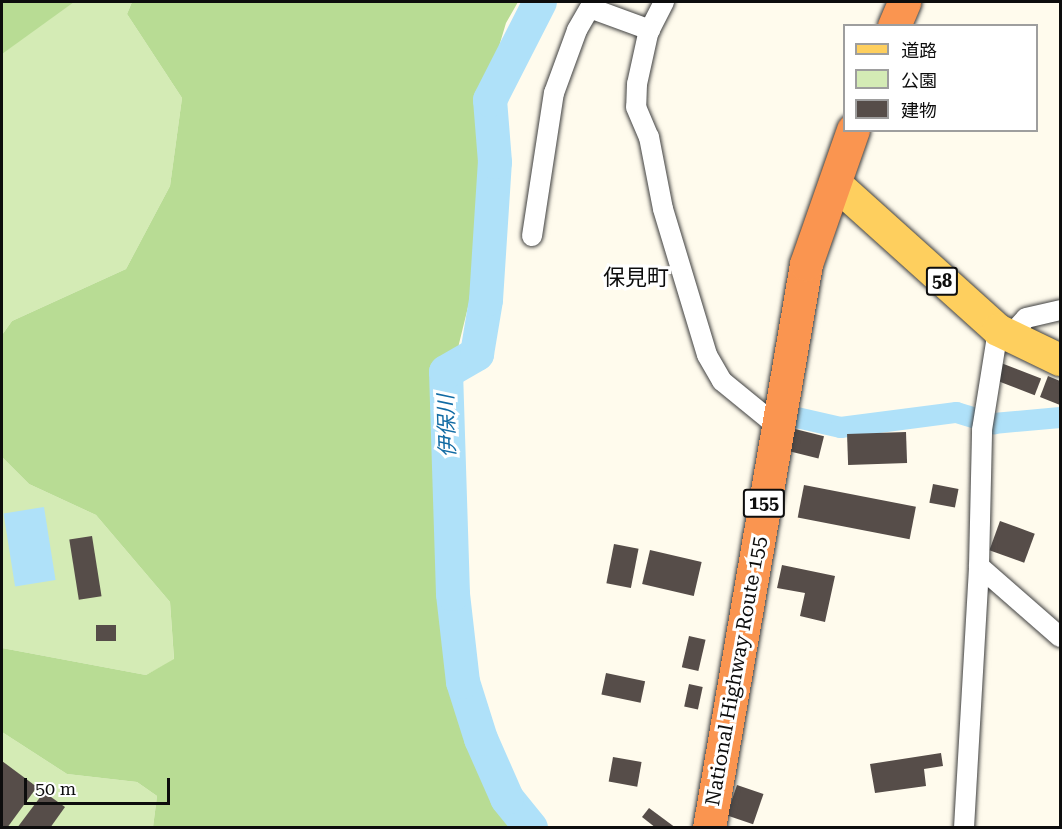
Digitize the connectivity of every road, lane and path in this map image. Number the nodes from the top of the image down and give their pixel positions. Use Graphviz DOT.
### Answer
graph roads {
  1 [pos="664,2"];
  2 [pos="904,2"];
  3 [pos="591,5"];
  4 [pos="895,24"];
  5 [pos="650,30"];
  6 [pos="852,132"];
  7 [pos="836,183"];
  8 [pos="532,236"];
  9 [pos="1060,310"];
  10 [pos="1003,334"];
  11 [pos="1060,360"];
  12 [pos="777,426"];
  13 [pos="979,566"];
  14 [pos="1060,637"];
  15 [pos="709,828"];
  16 [pos="964,828"];
  1 -- 5 [label="street"];
  2 -- 4 [label="highway"];
  3 -- 5 [label="street"];
  3 -- 8 [label="street"];
  5 -- 12 [label="street"];
  6 -- 7 [label="highway, National Highway Route 155 / 155"];
  7 -- 10 [label="main road, 58"];
  7 -- 12 [label="highway, National Highway Route 155 / 155"];
  9 -- 10 [label="street"];
  10 -- 11 [label="main road, 58"];
  10 -- 13 [label="street"];
  12 -- 15 [label="highway, National Highway Route 155 / 155"];
  13 -- 14 [label="street"];
  13 -- 16 [label="street"];
}
